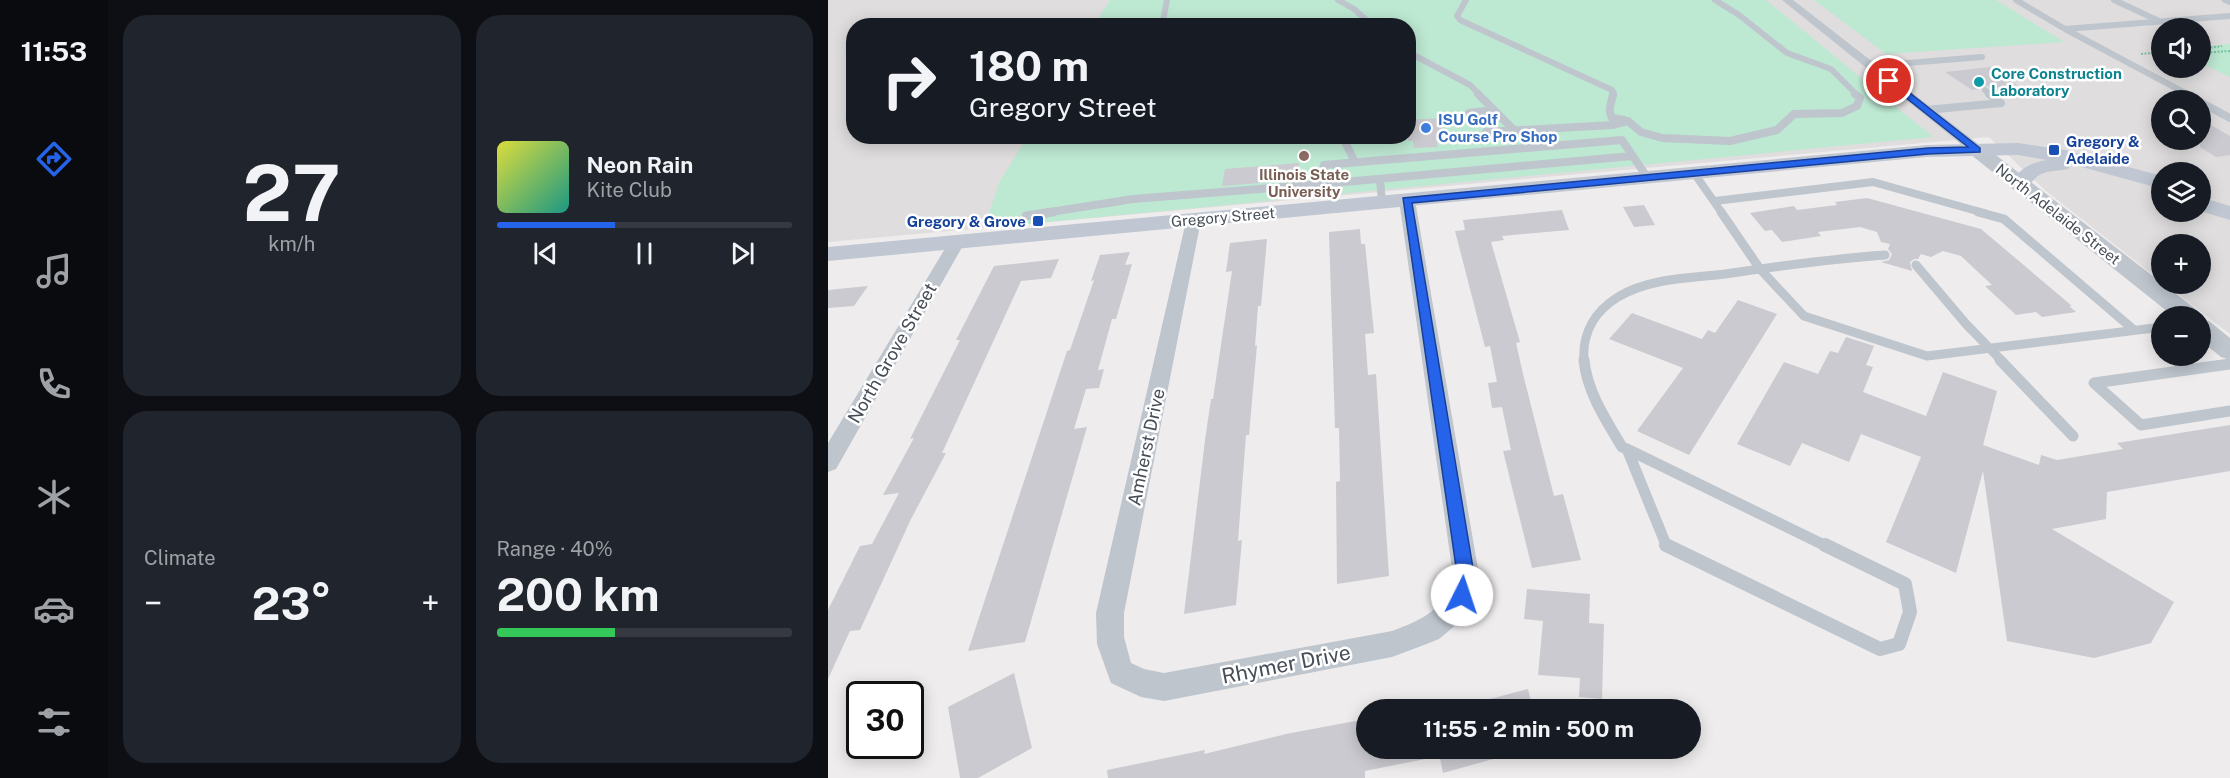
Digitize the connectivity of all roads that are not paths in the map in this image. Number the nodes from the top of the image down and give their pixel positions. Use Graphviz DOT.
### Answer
graph roads {
  1 [pos="1167,0"];
  2 [pos="1338,0"];
  3 [pos="1466,0"];
  4 [pos="1715,0"];
  5 [pos="1787,0"];
  6 [pos="2016,0"];
  7 [pos="2114,0"];
  8 [pos="2224,0"];
  9 [pos="2230,2"];
  10 [pos="2230,16"];
  11 [pos="1163,18"];
  12 [pos="1364,18"];
  13 [pos="2153,18"];
  14 [pos="2202,18"];
  15 [pos="2151,22"];
  16 [pos="2065,28"];
  17 [pos="1416,56"];
  18 [pos="1982,57"];
  19 [pos="1870,66"];
  20 [pos="1985,90"];
  21 [pos="2179,90"];
  22 [pos="1485,102"];
  23 [pos="2211,108"];
  24 [pos="1493,110"];
  25 [pos="1926,110"];
  26 [pos="2230,118"];
  27 [pos="1628,121"];
  28 [pos="1612,125"];
  29 [pos="1515,131"];
  30 [pos="1486,132"];
  31 [pos="1622,140"];
  32 [pos="1346,144"];
  33 [pos="1977,150"];
  34 [pos="1632,156"];
  35 [pos="1355,162"];
  36 [pos="2061,165"];
  37 [pos="1694,173"];
  38 [pos="1647,177"];
  39 [pos="2151,180"];
  40 [pos="1322,184"];
  41 [pos="2020,184"];
  42 [pos="2151,189"];
  43 [pos="1381,190"];
  44 [pos="2211,197"];
  45 [pos="1407,200"];
  46 [pos="1715,201"];
  47 [pos="2230,203"];
  48 [pos="2211,207"];
  49 [pos="2230,213"];
  50 [pos="1026,216"];
  51 [pos="1193,220"];
  52 [pos="957,242"];
  53 [pos="828,254"];
  54 [pos="1885,255"];
  55 [pos="1916,265"];
  56 [pos="1760,269"];
  57 [pos="2175,306"];
  58 [pos="2151,328"];
  59 [pos="2134,330"];
  60 [pos="2211,336"];
  61 [pos="1990,348"];
  62 [pos="2230,351"];
  63 [pos="2230,364"];
  64 [pos="2230,411"];
  65 [pos="2073,436"];
  66 [pos="1627,449"];
  67 [pos="828,463"];
  68 [pos="1121,674"];
  1 -- 11 [label="lane"];
  2 -- 12 [label="lane"];
  3 -- 27 [label="lane"];
  4 -- 27 [label="lane"];
  5 -- 19 [label="street, North Adelaide Street"];
  6 -- 16 [label="lane"];
  7 -- 13 [label="lane"];
  8 -- 9 [label="lane"];
  10 -- 14 [label="lane"];
  15 -- 16 [label="lane"];
  16 -- 21 [label="lane"];
  17 -- 22 [label="lane"];
  18 -- 19 [label="lane"];
  19 -- 25 [label="street, North Adelaide Street"];
  20 -- 25 [label="lane"];
  22 -- 24 [label="lane"];
  22 -- 24 [label="lane"];
  23 -- 26 [label="lane"];
  24 -- 29 [label="lane"];
  25 -- 33 [label="street, North Adelaide Street"];
  27 -- 28 [label="lane"];
  28 -- 29 [label="lane"];
  28 -- 31 [label="lane"];
  29 -- 30 [label="lane"];
  31 -- 34 [label="lane"];
  31 -- 35 [label="lane"];
  32 -- 35 [label="lane"];
  33 -- 36 [label="main road, Gregory Street"];
  33 -- 37 [label="main road, Gregory Street"];
  33 -- 39 [label="main road, Gregory Street"];
  33 -- 41 [label="street, North Adelaide Street"];
  34 -- 38 [label="lane"];
  34 -- 43 [label="lane"];
  35 -- 40 [label="lane"];
  36 -- 41 [label="main road"];
  36 -- 42 [label="main road, Gregory Street"];
  37 -- 38 [label="main road, Gregory Street"];
  37 -- 46 [label="lane"];
  38 -- 45 [label="main road, Gregory Street"];
  40 -- 43 [label="lane"];
  40 -- 50 [label="lane"];
  41 -- 57 [label="street, North Adelaide Street"];
  43 -- 45 [label="main road, Gregory Street"];
  43 -- 51 [label="main road, Gregory Street"];
  44 -- 47 [label="main road"];
  45 -- 68 [label="street, Rhymer Drive"];
  46 -- 56 [label="lane"];
  46 -- 59 [label="lane"];
  48 -- 49 [label="main road"];
  51 -- 52 [label="main road, Gregory Street"];
  51 -- 68 [label="street, Amherst Drive"];
  52 -- 53 [label="main road, Gregory Street"];
  52 -- 67 [label="street, North Grove Street"];
  54 -- 56 [label="lane"];
  55 -- 61 [label="lane"];
  56 -- 61 [label="lane"];
  56 -- 66 [label="lane"];
  58 -- 59 [label="lane"];
  59 -- 61 [label="lane"];
  60 -- 62 [label="street"];
  61 -- 65 [label="lane"];
  63 -- 64 [label="lane"];
  66 -- 66 [label="lane"];
}
